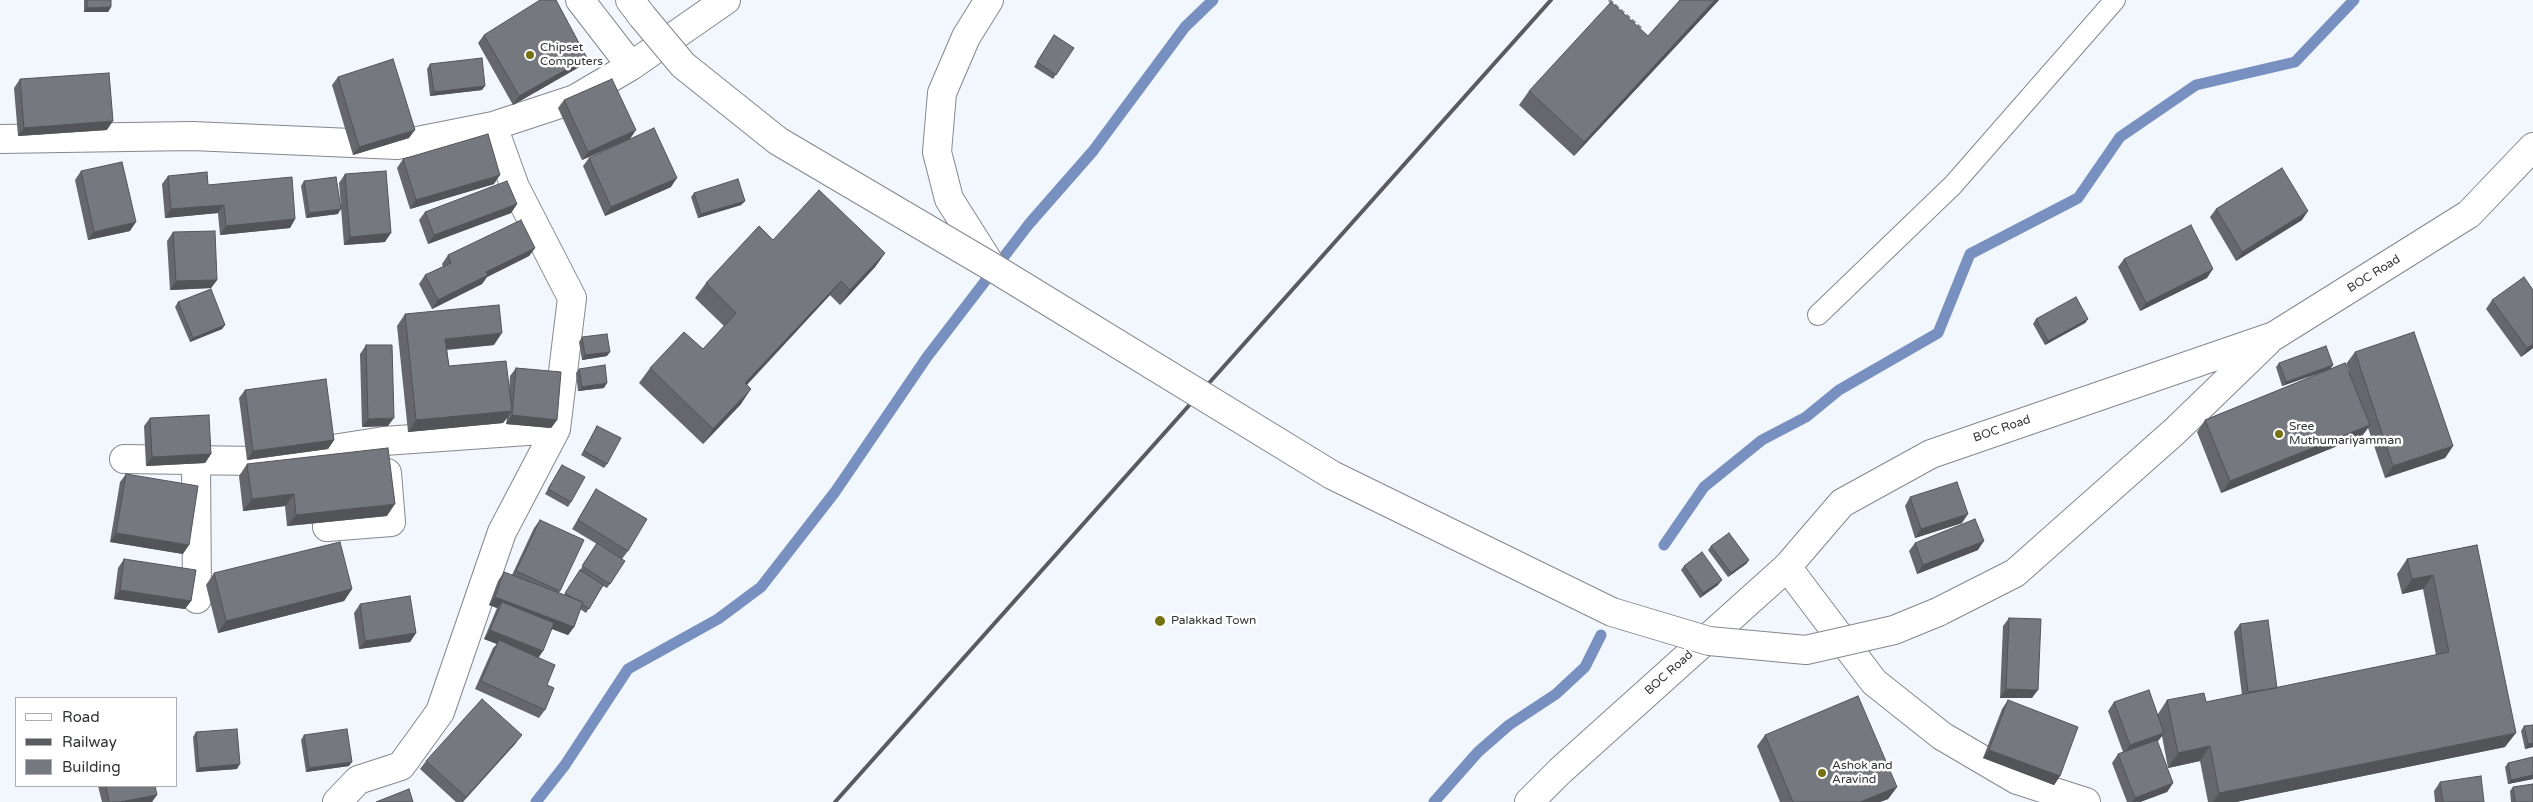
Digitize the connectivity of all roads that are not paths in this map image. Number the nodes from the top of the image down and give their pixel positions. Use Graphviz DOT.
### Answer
graph roads {
  1 [pos="580,0"];
  2 [pos="726,0"];
  3 [pos="989,0"];
  4 [pos="2116,0"];
  5 [pos="636,8"];
  6 [pos="630,66"];
  7 [pos="493,126"];
  8 [pos="0,139"];
  9 [pos="2533,147"];
  10 [pos="992,267"];
  11 [pos="1818,315"];
  12 [pos="2274,336"];
  13 [pos="556,429"];
  14 [pos="384,441"];
  15 [pos="124,460"];
  16 [pos="196,460"];
  17 [pos="327,526"];
  18 [pos="1787,567"];
  19 [pos="197,599"];
  20 [pos="337,802"];
  21 [pos="1529,802"];
  22 [pos="2081,802"];
  23 [pos="2086,802"];
  1 -- 6 [label="street"];
  2 -- 6 [label="street"];
  3 -- 10 [label="street"];
  4 -- 11 [label="lane"];
  5 -- 10 [label="street, bridge"];
  6 -- 7 [label="street"];
  7 -- 8 [label="street"];
  7 -- 13 [label="street"];
  9 -- 12 [label="street, BOC Road"];
  10 -- 12 [label="street, bridge"];
  12 -- 18 [label="street, BOC Road"];
  13 -- 14 [label="street"];
  13 -- 20 [label="street"];
  14 -- 16 [label="street"];
  14 -- 17 [label="street"];
  15 -- 16 [label="street"];
  16 -- 19 [label="street"];
  18 -- 21 [label="street, BOC Road"];
  18 -- 22 [label="street"];
  22 -- 23 [label="street"];
}
